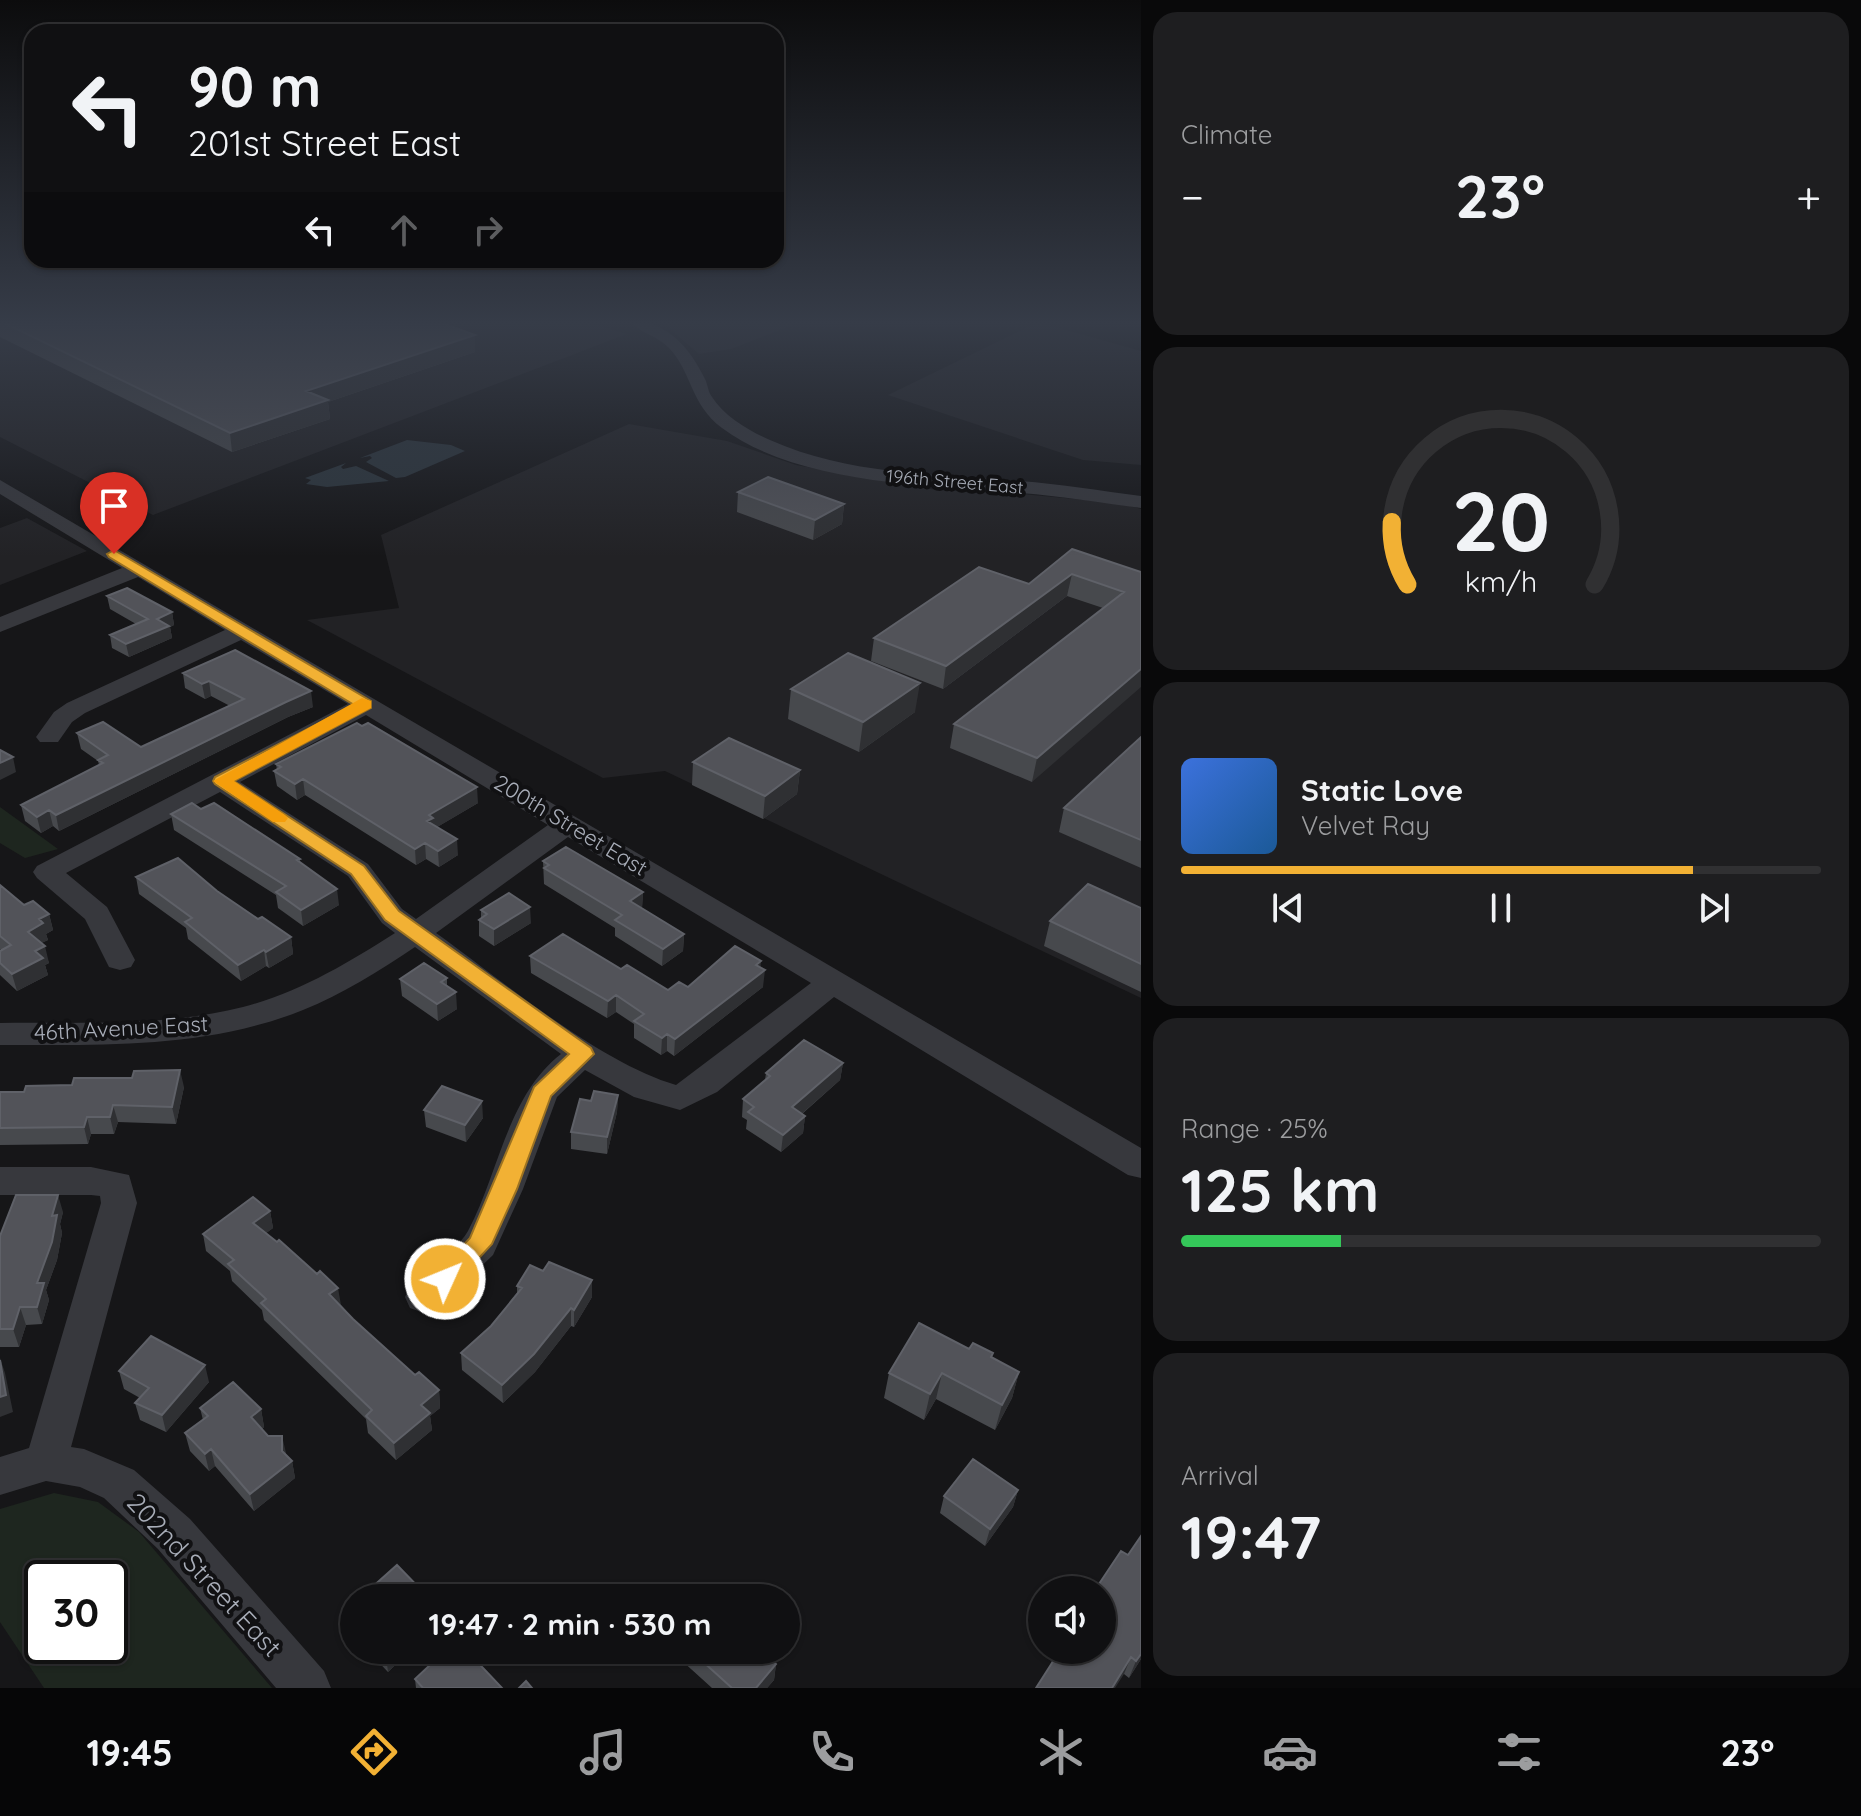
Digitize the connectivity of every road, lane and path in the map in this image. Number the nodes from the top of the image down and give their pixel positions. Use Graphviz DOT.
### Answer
graph roads {
  1 [pos="705,400"];
  2 [pos="0,486"];
  3 [pos="1141,502"];
  4 [pos="139,569"];
  5 [pos="0,625"];
  6 [pos="243,630"];
  7 [pos="366,705"];
  8 [pos="49,737"];
  9 [pos="221,781"];
  10 [pos="569,823"];
  11 [pos="416,932"];
  12 [pos="120,960"];
  13 [pos="833,982"];
  14 [pos="0,1034"];
  15 [pos="583,1054"];
  16 [pos="1141,1165"];
  17 [pos="0,1181"];
  18 [pos="424,1297"];
  19 [pos="46,1462"];
  20 [pos="0,1476"];
  21 [pos="307,1688"];
  1 -- 3 [label="street, 196th Street East"];
  2 -- 4 [label="street, 200th Street East"];
  4 -- 5 [label="street"];
  4 -- 6 [label="street, 200th Street East"];
  6 -- 7 [label="street, 200th Street East"];
  6 -- 8 [label="street"];
  7 -- 9 [label="street"];
  7 -- 10 [label="street, 200th Street East"];
  9 -- 11 [label="street"];
  9 -- 12 [label="street"];
  10 -- 11 [label="street, 46th Avenue East"];
  10 -- 13 [label="street, 200th Street East"];
  11 -- 14 [label="street, 46th Avenue East"];
  11 -- 15 [label="street"];
  13 -- 15 [label="street"];
  13 -- 16 [label="street, 200th Street East"];
  15 -- 18 [label="street"];
  17 -- 19 [label="street"];
  19 -- 20 [label="street"];
  19 -- 21 [label="street, 202nd Street East"];
}
